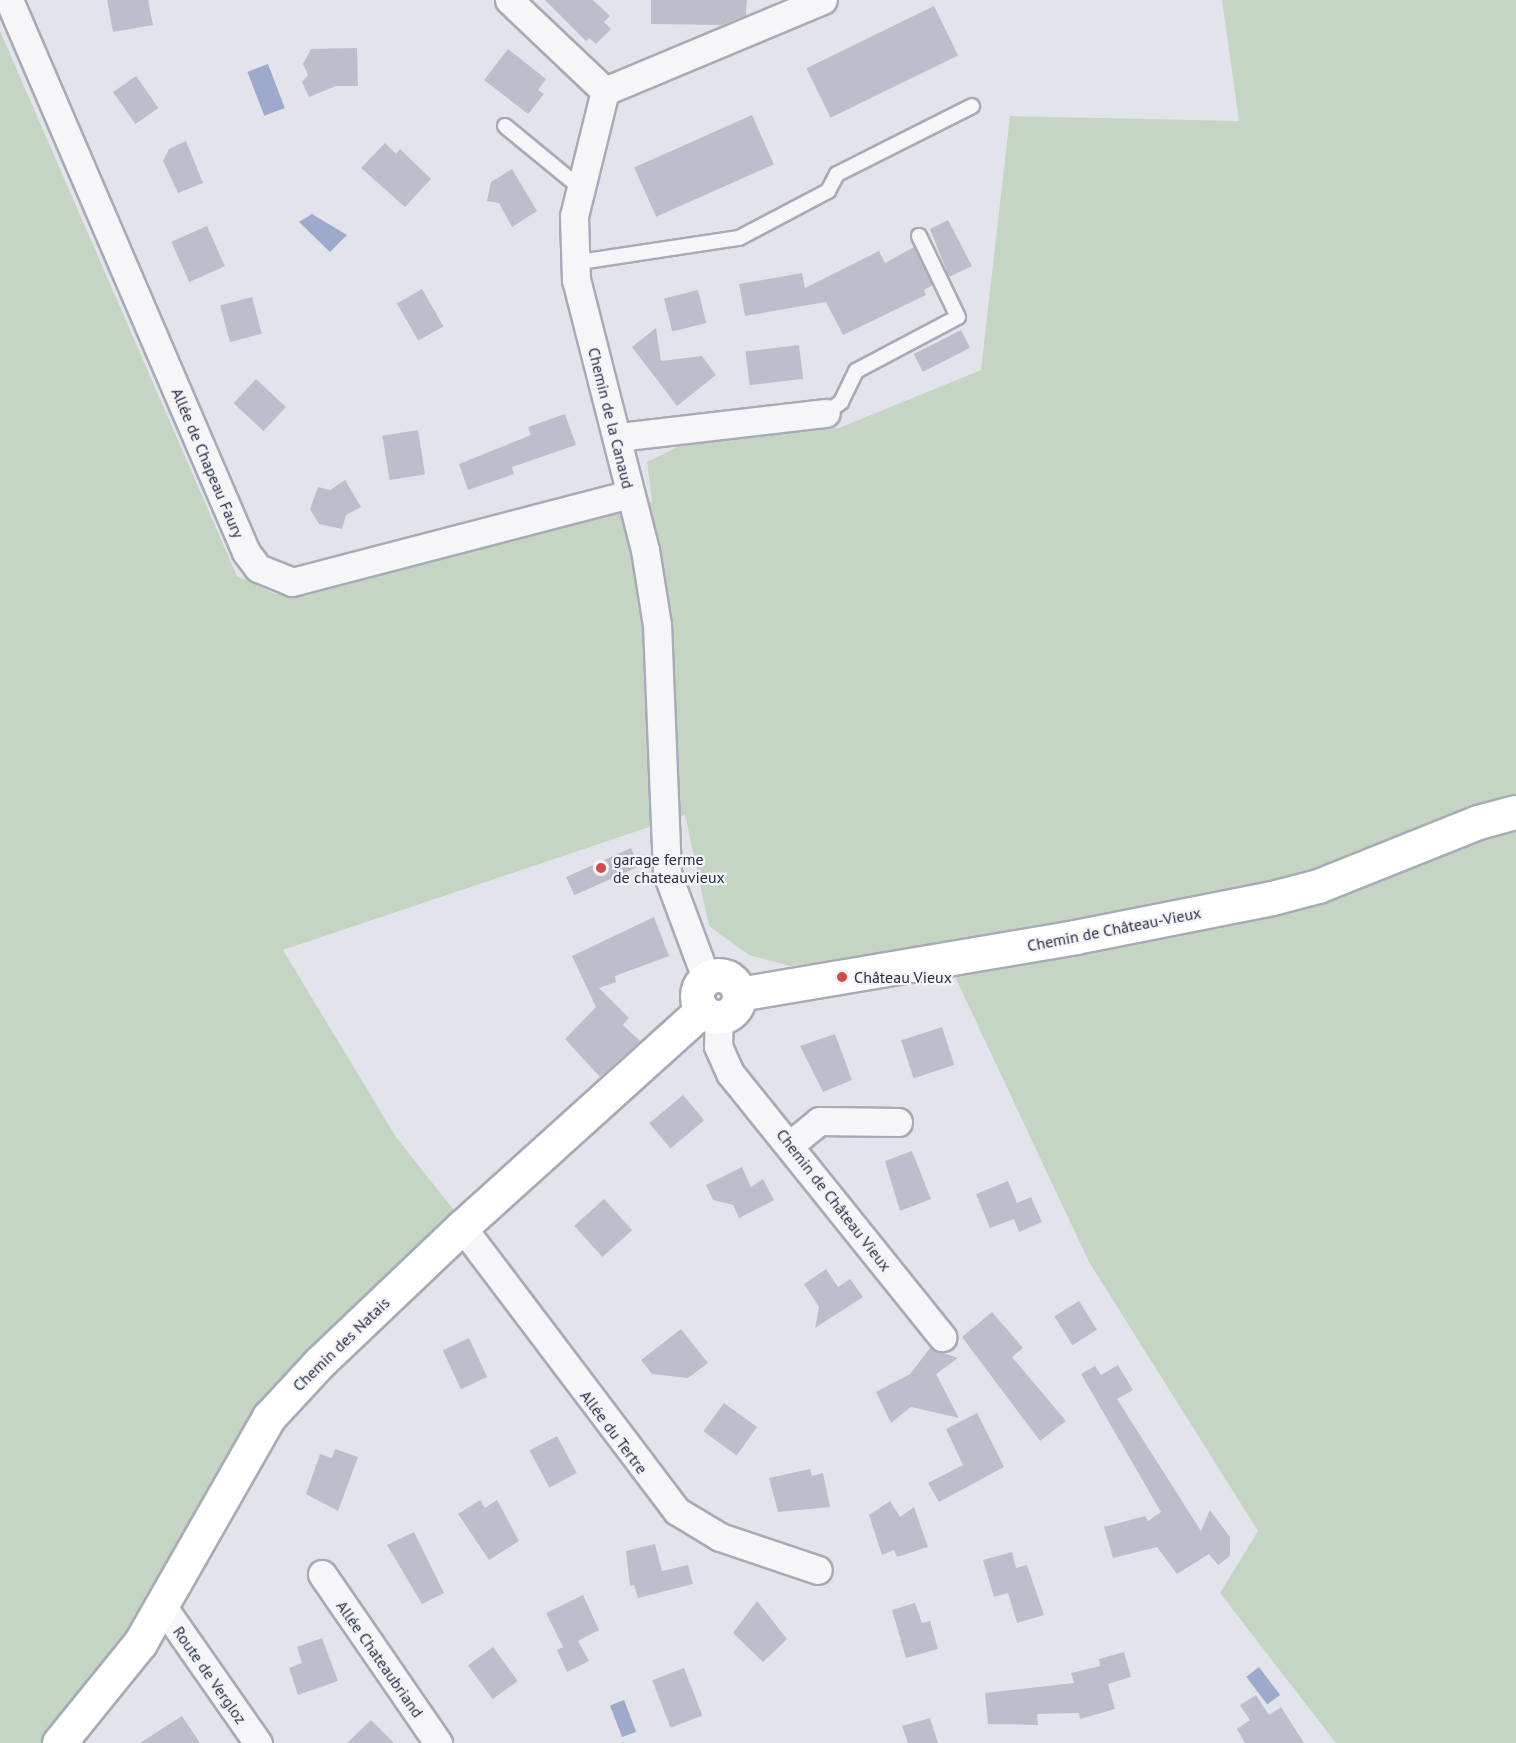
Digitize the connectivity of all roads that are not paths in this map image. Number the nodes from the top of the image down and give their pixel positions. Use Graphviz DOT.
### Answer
graph roads {
  1 [pos="9,0"];
  2 [pos="509,0"];
  3 [pos="811,3"];
  4 [pos="605,91"];
  5 [pos="972,106"];
  6 [pos="505,126"];
  7 [pos="578,186"];
  8 [pos="919,236"];
  9 [pos="573,263"];
  10 [pos="826,413"];
  11 [pos="618,437"];
  12 [pos="630,494"];
  13 [pos="1516,795"];
  14 [pos="1516,812"];
  15 [pos="1478,822"];
  16 [pos="706,978"];
  17 [pos="720,1007"];
  18 [pos="670,1042"];
  19 [pos="725,1065"];
  20 [pos="898,1122"];
  21 [pos="791,1144"];
  22 [pos="462,1227"];
  23 [pos="942,1337"];
  24 [pos="818,1570"];
  25 [pos="322,1574"];
  26 [pos="163,1607"];
  27 [pos="59,1743"];
  28 [pos="258,1743"];
  29 [pos="438,1743"];
  1 -- 12 [label="street, Allée de Chapeau Faury"];
  2 -- 4 [label="street"];
  3 -- 4 [label="street"];
  4 -- 7 [label="street, Chemin de la Canaud"];
  5 -- 9 [label="lane"];
  6 -- 7 [label="lane"];
  7 -- 9 [label="street, Chemin de la Canaud"];
  8 -- 10 [label="lane"];
  9 -- 11 [label="street, Chemin de la Canaud"];
  10 -- 11 [label="street"];
  11 -- 12 [label="street, Chemin de la Canaud"];
  12 -- 16 [label="street, Chemin de la Canaud"];
  13 -- 15 [label="street, Chemin de Château-Vieux"];
  14 -- 15 [label="street, Chemin de Château-Vieux"];
  15 -- 17 [label="street, Chemin de Château-Vieux"];
  16 -- 17 [label="street"];
  17 -- 18 [label="street, Chemin des Natais"];
  17 -- 19 [label="street, Chemin de Château Vieux"];
  18 -- 19 [label="street, Chemin de Château Vieux"];
  18 -- 22 [label="street, Chemin des Natais"];
  19 -- 21 [label="street, Chemin de Château Vieux"];
  20 -- 21 [label="street"];
  21 -- 23 [label="street, Chemin de Château Vieux"];
  22 -- 24 [label="street, Allée du Tertre"];
  22 -- 26 [label="street, Chemin des Natais"];
  25 -- 29 [label="street, Allée Chateaubriand"];
  26 -- 27 [label="street, Chemin des Natais"];
  26 -- 28 [label="street, Route de Vergloz"];
}
